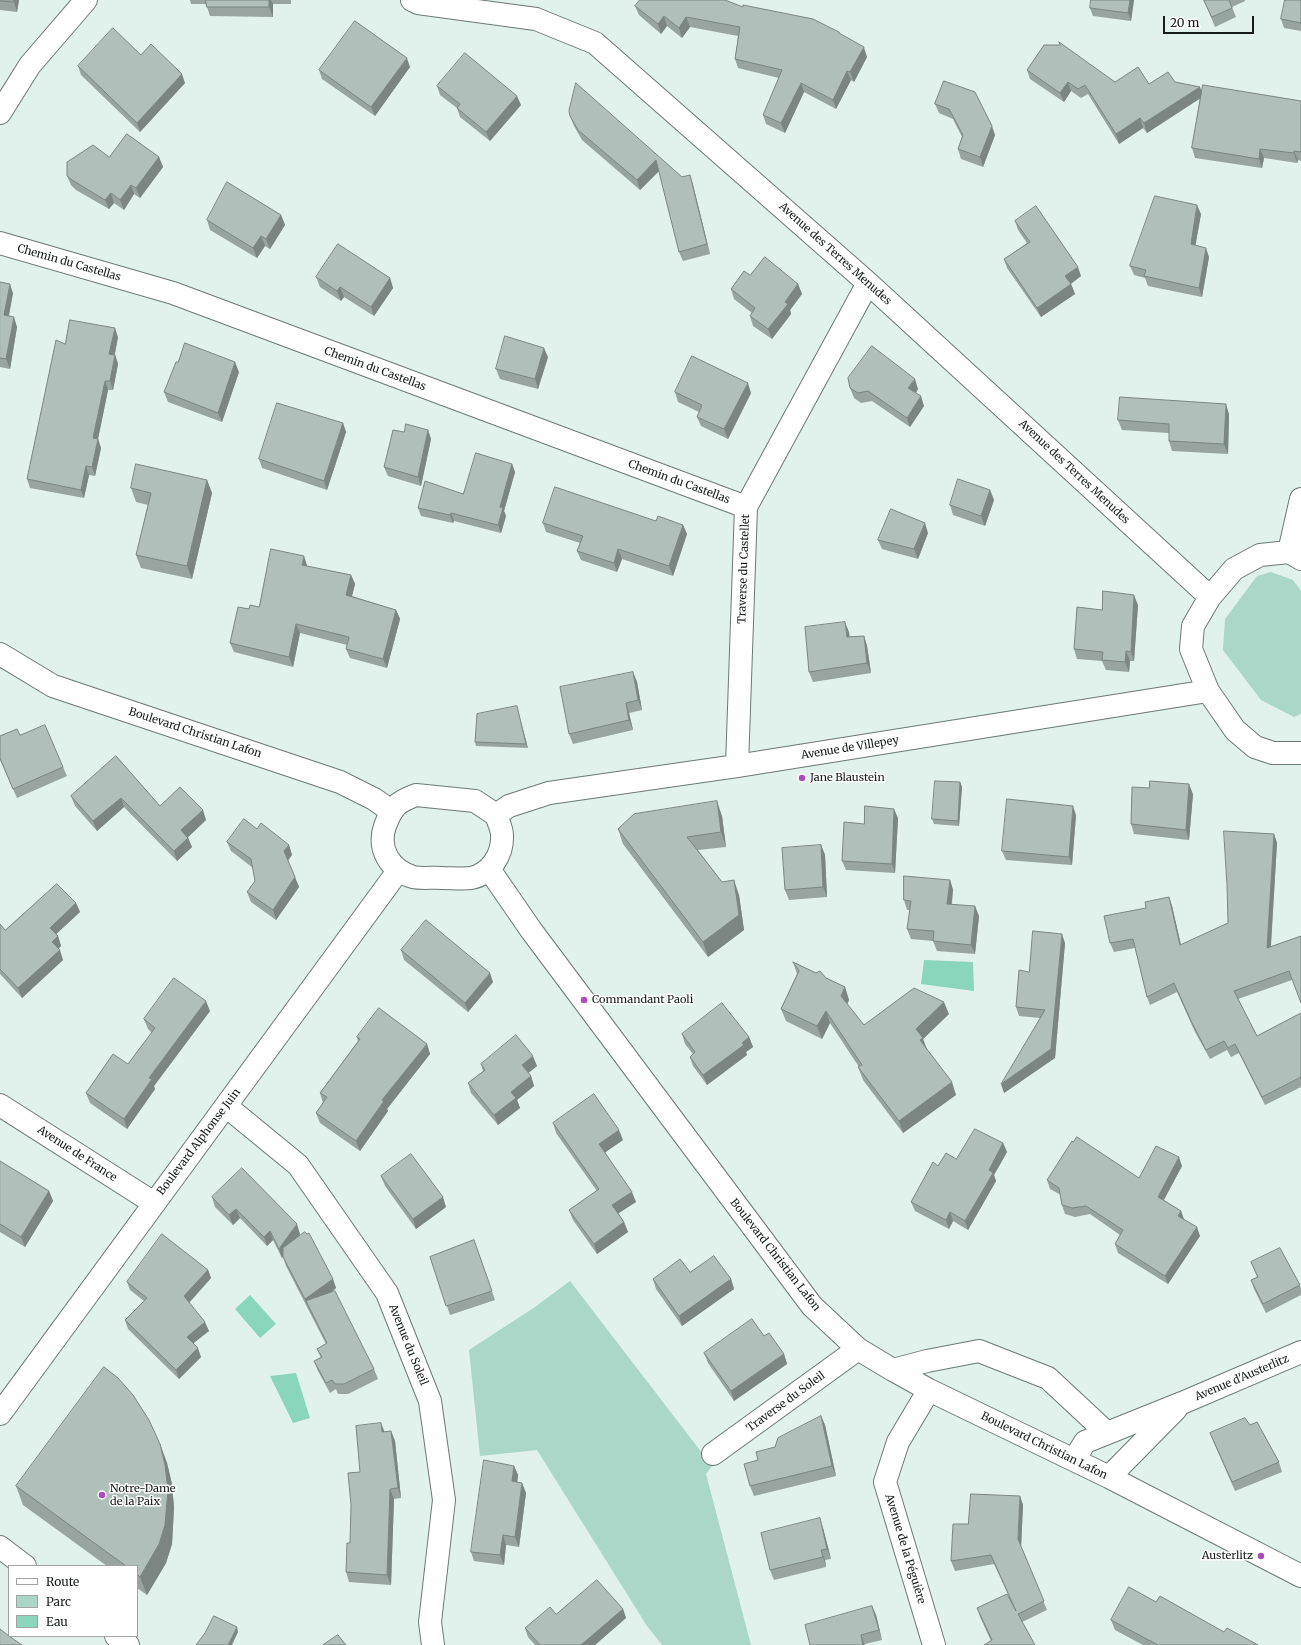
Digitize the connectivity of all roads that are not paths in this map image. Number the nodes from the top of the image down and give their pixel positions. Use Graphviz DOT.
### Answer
graph roads {
  1 [pos="86,0"];
  2 [pos="412,0"];
  3 [pos="0,113"];
  4 [pos="0,243"];
  5 [pos="868,283"];
  6 [pos="1301,499"];
  7 [pos="746,507"];
  8 [pos="1295,555"];
  9 [pos="1210,597"];
  10 [pos="0,654"];
  11 [pos="1208,691"];
  12 [pos="1301,753"];
  13 [pos="737,766"];
  14 [pos="391,811"];
  15 [pos="496,815"];
  16 [pos="489,869"];
  17 [pos="398,871"];
  18 [pos="0,1105"];
  19 [pos="226,1106"];
  20 [pos="154,1203"];
  21 [pos="858,1349"];
  22 [pos="1301,1352"];
  23 [pos="893,1370"];
  24 [pos="929,1390"];
  25 [pos="1182,1403"];
  26 [pos="0,1414"];
  27 [pos="1107,1433"];
  28 [pos="713,1454"];
  29 [pos="1074,1460"];
  30 [pos="1109,1477"];
  31 [pos="0,1547"];
  32 [pos="24,1565"];
  33 [pos="1301,1576"];
  34 [pos="117,1637"];
  35 [pos="128,1645"];
  36 [pos="433,1645"];
  37 [pos="934,1645"];
  1 -- 3 [label="street"];
  2 -- 5 [label="street, Avenue des Terres Menudes"];
  4 -- 7 [label="street, Chemin du Castellas"];
  5 -- 7 [label="street, Traverse du Castellet"];
  5 -- 9 [label="street, Avenue des Terres Menudes"];
  6 -- 8 [label="street"];
  7 -- 13 [label="street, Traverse du Castellet"];
  8 -- 9 [label="street"];
  9 -- 11 [label="street"];
  10 -- 14 [label="street, Boulevard Christian Lafon"];
  11 -- 12 [label="street"];
  11 -- 13 [label="street, Avenue de Villepey"];
  13 -- 15 [label="street, Avenue de Villepey"];
  14 -- 15 [label="street"];
  14 -- 17 [label="street"];
  15 -- 16 [label="street"];
  16 -- 17 [label="street"];
  16 -- 21 [label="street, Boulevard Christian Lafon"];
  17 -- 19 [label="street, Boulevard Alphonse Juin"];
  18 -- 20 [label="street, Avenue de France"];
  19 -- 20 [label="street, Boulevard Alphonse Juin"];
  19 -- 36 [label="street, Avenue du Soleil"];
  20 -- 26 [label="street, Boulevard Alphonse Juin"];
  21 -- 23 [label="street, Boulevard Christian Lafon"];
  21 -- 28 [label="street, Traverse du Soleil"];
  22 -- 25 [label="street, Avenue d'Austerlitz"];
  23 -- 24 [label="street, Boulevard Christian Lafon"];
  23 -- 27 [label="street"];
  24 -- 29 [label="street, Boulevard Christian Lafon"];
  24 -- 37 [label="street, Avenue de la Péguière"];
  25 -- 27 [label="street, Avenue d'Austerlitz"];
  25 -- 30 [label="street, Avenue d'Austerlitz"];
  27 -- 29 [label="street, Avenue d'Austerlitz"];
  29 -- 30 [label="street, Boulevard Christian Lafon"];
  30 -- 33 [label="street, Boulevard Christian Lafon"];
  31 -- 32 [label="street"];
  34 -- 35 [label="street"];
}
